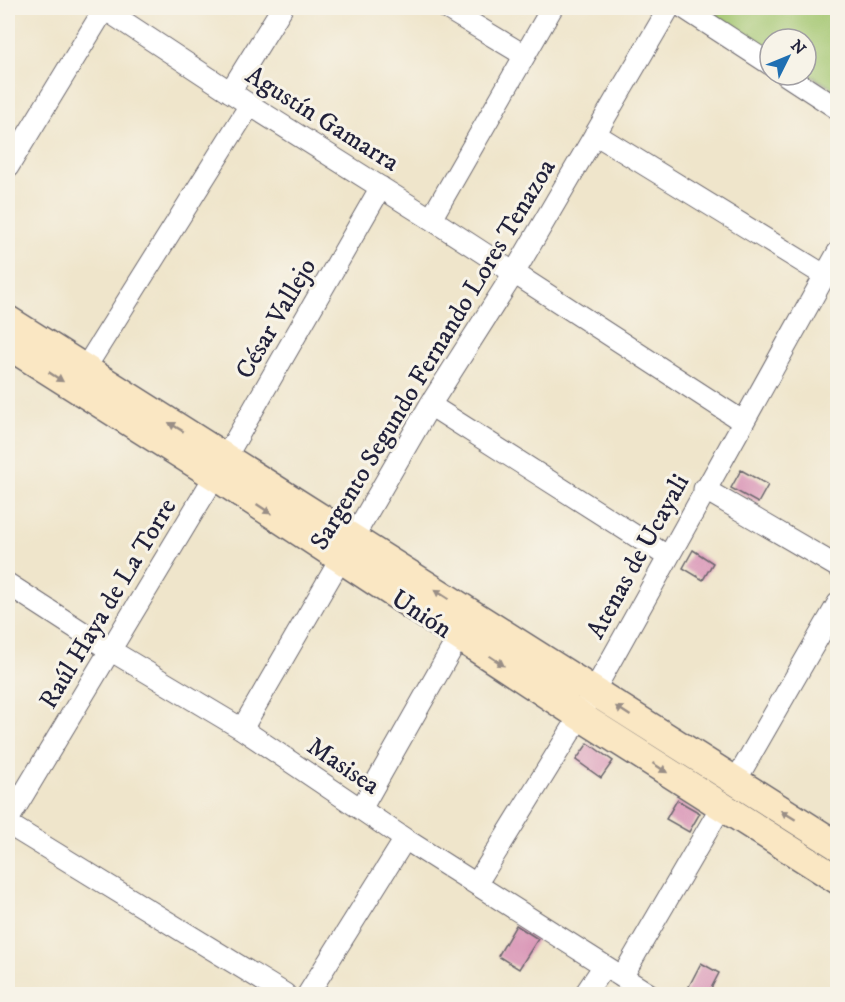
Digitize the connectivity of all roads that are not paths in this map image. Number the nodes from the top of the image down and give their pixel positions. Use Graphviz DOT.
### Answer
graph roads {
  1 [pos="104,8"];
  2 [pos="282,8"];
  3 [pos="446,8"];
  4 [pos="552,8"];
  5 [pos="669,8"];
  6 [pos="684,8"];
  7 [pos="524,55"];
  8 [pos="758,56"];
  9 [pos="804,87"];
  10 [pos="230,92"];
  11 [pos="250,105"];
  12 [pos="837,109"];
  13 [pos="595,134"];
  14 [pos="8,167"];
  15 [pos="381,187"];
  16 [pos="431,219"];
  17 [pos="837,252"];
  18 [pos="514,273"];
  19 [pos="824,275"];
  20 [pos="8,320"];
  21 [pos="8,345"];
  22 [pos="84,370"];
  23 [pos="430,405"];
  24 [pos="742,421"];
  25 [pos="221,466"];
  26 [pos="704,489"];
  27 [pos="346,548"];
  28 [pos="667,556"];
  29 [pos="837,567"];
  30 [pos="8,584"];
  31 [pos="837,603"];
  32 [pos="459,636"];
  33 [pos="110,650"];
  34 [pos="594,692"];
  35 [pos="580,716"];
  36 [pos="242,729"];
  37 [pos="735,782"];
  38 [pos="721,807"];
  39 [pos="361,809"];
  40 [pos="8,822"];
  41 [pos="405,839"];
  42 [pos="837,846"];
  43 [pos="837,880"];
  44 [pos="477,883"];
  45 [pos="604,966"];
  46 [pos="622,977"];
  47 [pos="285,994"];
  48 [pos="308,994"];
  49 [pos="585,994"];
  50 [pos="649,994"];
  1 -- 10 [label="street, Agustín Gamarra"];
  1 -- 14 [label="street"];
  2 -- 10 [label="street"];
  3 -- 7 [label="street"];
  4 -- 7 [label="street"];
  5 -- 13 [label="street, Sargento Segundo Fernando Lores Tenazoa"];
  6 -- 8 [label="street"];
  7 -- 16 [label="street"];
  9 -- 12 [label="street"];
  10 -- 11 [label="street, Agustín Gamarra"];
  11 -- 15 [label="street, Agustín Gamarra"];
  11 -- 22 [label="street"];
  13 -- 18 [label="street, Sargento Segundo Fernando Lores Tenazoa"];
  13 -- 19 [label="street"];
  15 -- 16 [label="street, Agustín Gamarra"];
  15 -- 25 [label="street, César Vallejo"];
  16 -- 18 [label="street, Agustín Gamarra"];
  17 -- 19 [label="street, Atenas de Ucayali"];
  18 -- 23 [label="street, Sargento Segundo Fernando Lores Tenazoa"];
  18 -- 24 [label="street, Agustín Gamarra"];
  19 -- 24 [label="street, Atenas de Ucayali"];
  20 -- 22 [label="main road, Unión"];
  21 -- 25 [label="main road, Unión, one-way"];
  25 -- 22 [label="main road, Unión, one-way"];
  23 -- 27 [label="street, Sargento Segundo Fernando Lores Tenazoa"];
  23 -- 28 [label="street"];
  24 -- 26 [label="street, Atenas de Ucayali"];
  25 -- 27 [label="main road, Unión"];
  25 -- 33 [label="street, Raúl Haya de La Torre"];
  26 -- 28 [label="street, Atenas de Ucayali"];
  26 -- 29 [label="street"];
  27 -- 32 [label="main road, Unión"];
  34 -- 27 [label="main road, Unión, one-way"];
  27 -- 36 [label="street, Sargento Segundo Fernando Lores Tenazoa"];
  28 -- 34 [label="street, Atenas de Ucayali"];
  30 -- 33 [label="street, Masisea"];
  31 -- 37 [label="street"];
  32 -- 35 [label="main road, Unión, one-way"];
  32 -- 39 [label="street"];
  33 -- 36 [label="street, Masisea"];
  33 -- 40 [label="street, Raúl Haya de La Torre"];
  34 -- 35 [label="street, Atenas de Ucayali"];
  37 -- 34 [label="main road, Unión, one-way"];
  35 -- 38 [label="main road, Unión, one-way"];
  35 -- 44 [label="street, Atenas de Ucayali"];
  36 -- 39 [label="street, Masisea"];
  42 -- 37 [label="main road, Unión, one-way"];
  38 -- 43 [label="main road, Unión"];
  38 -- 46 [label="street"];
  39 -- 41 [label="street, Masisea"];
  40 -- 47 [label="street"];
  41 -- 44 [label="street, Masisea"];
  41 -- 48 [label="street"];
  44 -- 45 [label="street, Masisea"];
  45 -- 46 [label="street, Masisea"];
  45 -- 49 [label="street"];
  46 -- 50 [label="street, Masisea"];
}
